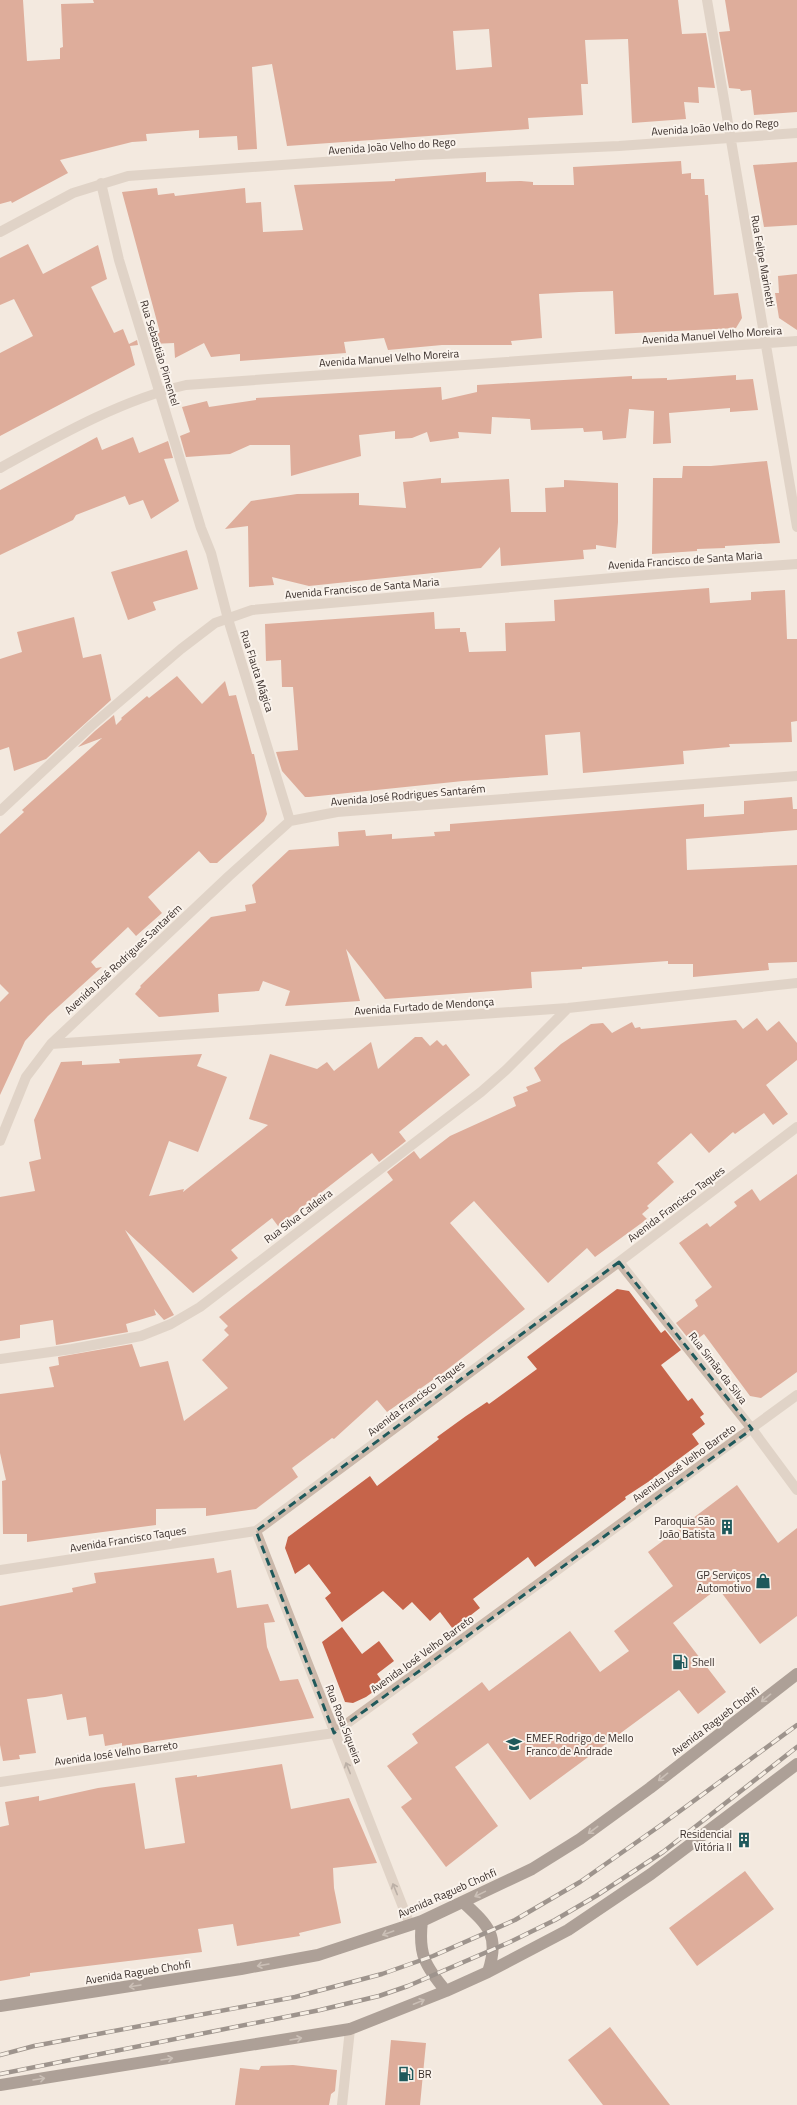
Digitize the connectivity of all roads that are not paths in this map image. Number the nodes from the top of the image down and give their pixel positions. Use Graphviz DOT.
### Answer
graph roads {
  1 [pos="707,0"];
  2 [pos="797,133"];
  3 [pos="730,137"];
  4 [pos="101,183"];
  5 [pos="0,232"];
  6 [pos="797,341"];
  7 [pos="764,343"];
  8 [pos="159,391"];
  9 [pos="0,468"];
  10 [pos="797,527"];
  11 [pos="201,528"];
  12 [pos="797,564"];
  13 [pos="228,619"];
  14 [pos="797,776"];
  15 [pos="0,811"];
  16 [pos="290,821"];
  17 [pos="797,983"];
  18 [pos="568,1008"];
  19 [pos="51,1044"];
  20 [pos="797,1126"];
  21 [pos="0,1141"];
  22 [pos="620,1262"];
  23 [pos="0,1359"];
  24 [pos="797,1395"];
  25 [pos="752,1429"];
  26 [pos="797,1490"];
  27 [pos="256,1531"];
  28 [pos="0,1570"];
  29 [pos="797,1674"];
  30 [pos="334,1733"];
  31 [pos="797,1764"];
  32 [pos="0,1782"];
  33 [pos="464,1902"];
  34 [pos="422,1921"];
  35 [pos="410,1925"];
  36 [pos="488,1972"];
  37 [pos="446,1991"];
  38 [pos="0,2006"];
  39 [pos="350,2029"];
  40 [pos="0,2085"];
  41 [pos="342,2105"];
  1 -- 3 [label="street, Rua Felipe Marinetti"];
  2 -- 3 [label="street, Avenida João Velho do Rego"];
  3 -- 4 [label="street, Avenida João Velho do Rego"];
  3 -- 7 [label="street, Rua Felipe Marinetti"];
  4 -- 5 [label="street, Avenida João Velho do Rego"];
  4 -- 8 [label="street, Rua Sebastião Pimentel"];
  6 -- 7 [label="street, Avenida Manuel Velho Moreira"];
  7 -- 8 [label="street, Avenida Manuel Velho Moreira"];
  7 -- 10 [label="street, Rua Felipe Marinetti"];
  8 -- 9 [label="street, Avenida Manuel Velho Moreira"];
  8 -- 11 [label="street, Rua Sebastião Pimentel"];
  11 -- 13 [label="street, Rua Flauta Mágica"];
  12 -- 13 [label="street, Avenida Francisco de Santa Maria"];
  13 -- 15 [label="street, Avenida Francisco de Santa Maria"];
  13 -- 16 [label="street, Rua Flauta Mágica"];
  14 -- 16 [label="street, Avenida José Rodrigues Santarém"];
  16 -- 19 [label="street, Avenida José Rodrigues Santarém"];
  17 -- 18 [label="street, Avenida Furtado de Mendonça"];
  18 -- 19 [label="street, Avenida Furtado de Mendonça"];
  18 -- 23 [label="street, Rua Silva Caldeira"];
  19 -- 21 [label="street, Avenida José Rodrigues Santarém"];
  20 -- 22 [label="street, Avenida Francisco Taques"];
  22 -- 25 [label="street, Rua Simão da Silva"];
  22 -- 27 [label="street, Avenida Francisco Taques"];
  24 -- 25 [label="street, Avenida José Velho Barreto"];
  25 -- 26 [label="street, Rua Simão da Silva"];
  25 -- 30 [label="street, Avenida José Velho Barreto"];
  27 -- 28 [label="street, Avenida Francisco Taques"];
  27 -- 30 [label="street, Rua Rosa Siqueira"];
  29 -- 33 [label="highway, Avenida Ragueb Chohfi, one-way"];
  30 -- 32 [label="street, Avenida José Velho Barreto"];
  35 -- 30 [label="street, Rua Rosa Siqueira, one-way"];
  31 -- 36 [label="highway"];
  33 -- 34 [label="highway, Avenida Ragueb Chohfi"];
  33 -- 36 [label="highway"];
  34 -- 35 [label="highway, Avenida Ragueb Chohfi"];
  34 -- 37 [label="highway"];
  35 -- 38 [label="highway, Avenida Ragueb Chohfi, one-way"];
  36 -- 37 [label="highway"];
  39 -- 37 [label="highway, one-way"];
  40 -- 39 [label="highway, one-way"];
  39 -- 41 [label="street"];
}
